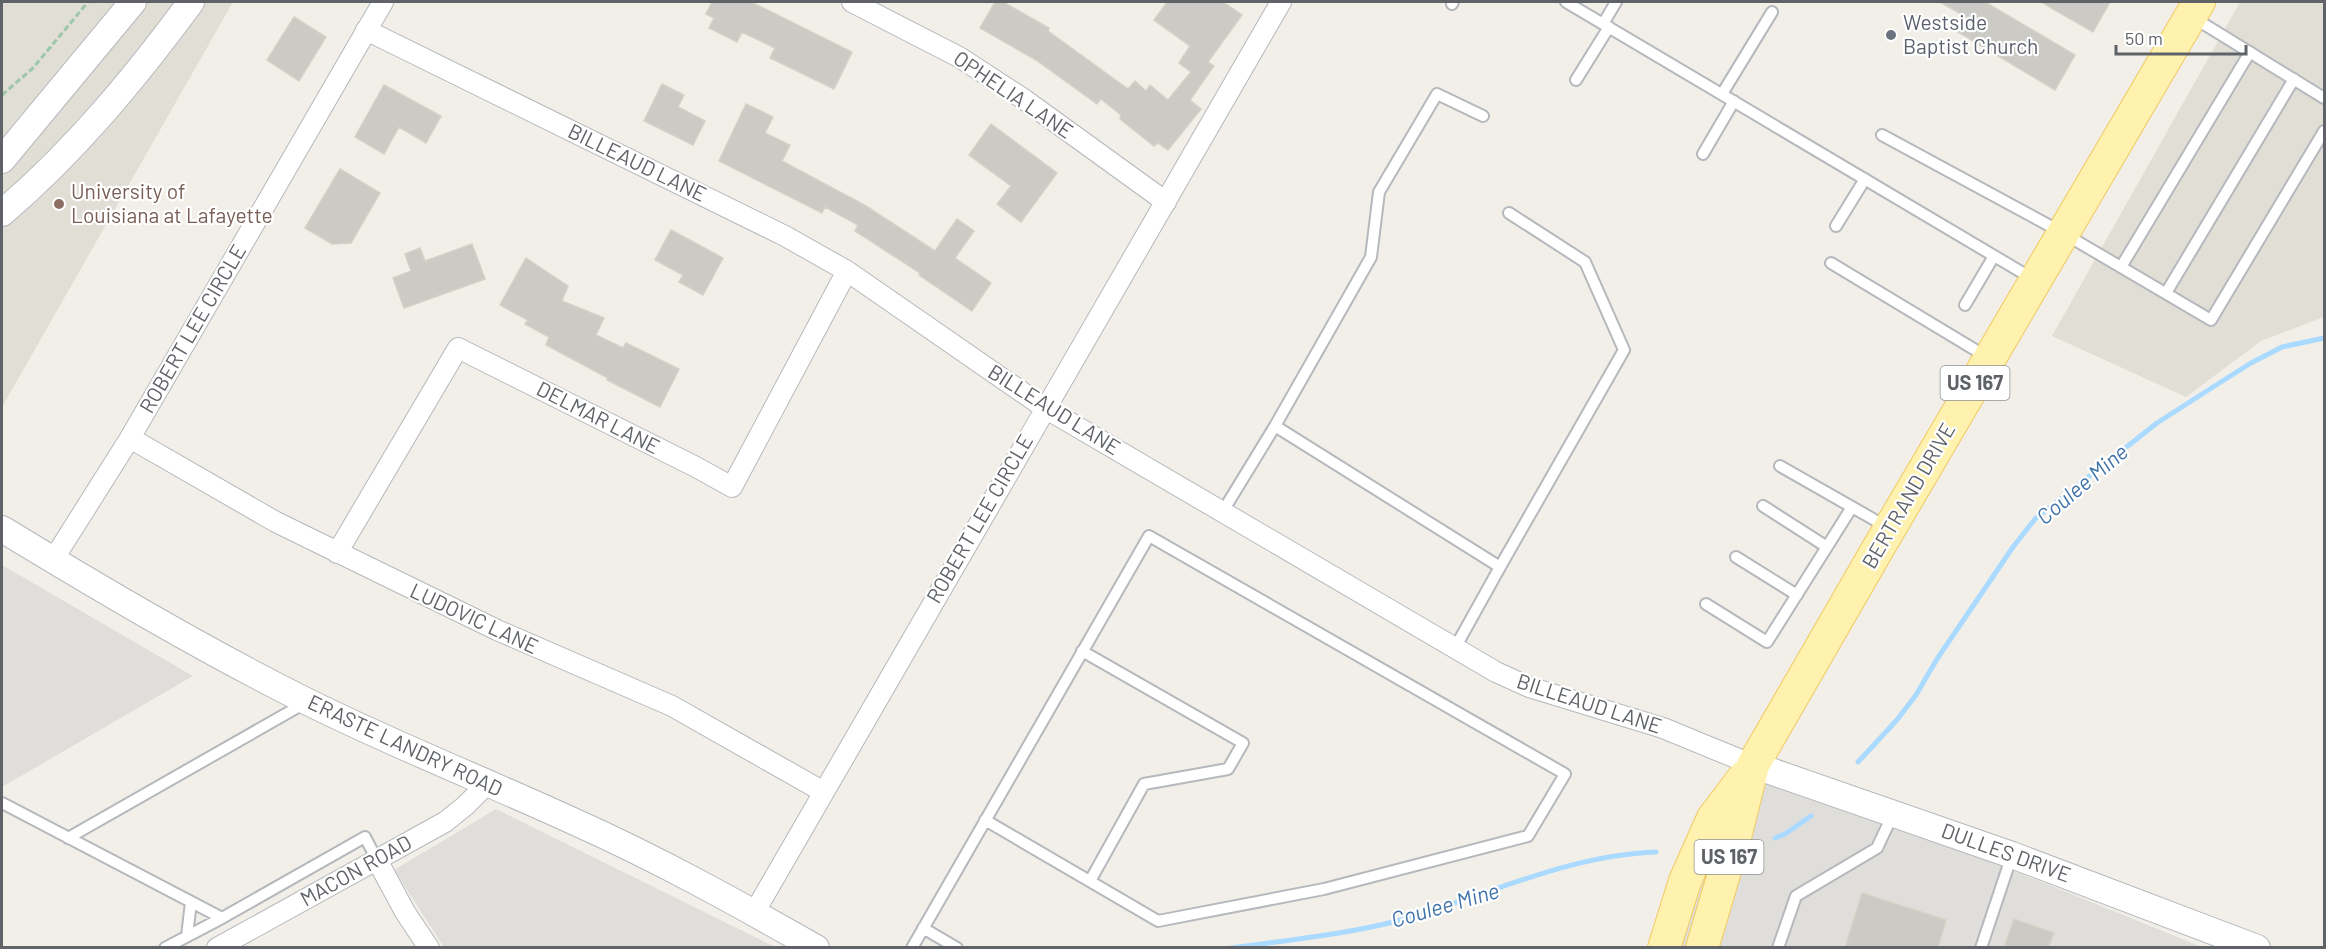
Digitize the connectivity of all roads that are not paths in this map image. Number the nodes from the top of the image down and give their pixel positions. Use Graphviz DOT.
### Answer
graph roads {
  1 [pos="133,2"];
  2 [pos="191,2"];
  3 [pos="383,2"];
  4 [pos="852,2"];
  5 [pos="1281,2"];
  6 [pos="1566,2"];
  7 [pos="1616,2"];
  8 [pos="2195,9"];
  9 [pos="1772,12"];
  10 [pos="1606,25"];
  11 [pos="366,30"];
  12 [pos="2250,52"];
  13 [pos="2294,79"];
  14 [pos="1576,80"];
  15 [pos="1722,94"];
  16 [pos="2325,98"];
  17 [pos="1734,101"];
  18 [pos="1483,116"];
  19 [pos="2325,131"];
  20 [pos="1882,135"];
  21 [pos="1703,154"];
  22 [pos="2,160"];
  23 [pos="1865,179"];
  24 [pos="1166,202"];
  25 [pos="2,213"];
  26 [pos="1509,213"];
  27 [pos="1836,226"];
  28 [pos="2063,233"];
  29 [pos="1994,256"];
  30 [pos="1831,263"];
  31 [pos="2121,267"];
  32 [pos="847,271"];
  33 [pos="2036,280"];
  34 [pos="2166,293"];
  35 [pos="1965,305"];
  36 [pos="1990,358"];
  37 [pos="1044,408"];
  38 [pos="1275,426"];
  39 [pos="130,438"];
  40 [pos="1780,465"];
  41 [pos="1763,506"];
  42 [pos="1852,507"];
  43 [pos="1223,511"];
  44 [pos="1890,528"];
  45 [pos="2,529"];
  46 [pos="1827,548"];
  47 [pos="337,553"];
  48 [pos="1736,557"];
  49 [pos="53,560"];
  50 [pos="1500,567"];
  51 [pos="1797,595"];
  52 [pos="1706,604"];
  53 [pos="1455,648"];
  54 [pos="1082,651"];
  55 [pos="308,702"];
  56 [pos="1753,765"];
  57 [pos="487,784"];
  58 [pos="822,791"];
  59 [pos="2,802"];
  60 [pos="1893,813"];
  61 [pos="985,820"];
  62 [pos="68,838"];
  63 [pos="2012,855"];
  64 [pos="377,860"];
  65 [pos="1090,881"];
  66 [pos="191,903"];
  67 [pos="754,913"];
  68 [pos="222,918"];
  69 [pos="923,928"];
  70 [pos="187,936"];
  71 [pos="165,948"];
  72 [pos="217,948"];
  73 [pos="429,948"];
  74 [pos="816,948"];
  75 [pos="912,948"];
  76 [pos="957,948"];
  77 [pos="1664,948"];
  78 [pos="1702,948"];
  79 [pos="1779,948"];
  80 [pos="1981,948"];
  81 [pos="2257,948"];
  1 -- 22 [label="street"];
  2 -- 25 [label="street"];
  3 -- 11 [label="street, ROBERT LEE CIRCLE"];
  4 -- 24 [label="street, OPHELIA LANE"];
  5 -- 24 [label="street, ROBERT LEE CIRCLE"];
  6 -- 10 [label="lane"];
  7 -- 10 [label="lane"];
  8 -- 12 [label="lane"];
  8 -- 28 [label="main road, BERTRAND DRIVE / US 167"];
  9 -- 15 [label="lane"];
  10 -- 14 [label="lane"];
  10 -- 15 [label="lane"];
  11 -- 32 [label="street, BILLEAUD LANE"];
  11 -- 39 [label="street, ROBERT LEE CIRCLE"];
  12 -- 13 [label="lane"];
  12 -- 31 [label="lane"];
  13 -- 16 [label="lane"];
  13 -- 34 [label="lane"];
  15 -- 17 [label="lane"];
  17 -- 21 [label="lane"];
  17 -- 23 [label="lane"];
  18 -- 38 [label="lane"];
  19 -- 34 [label="lane"];
  20 -- 28 [label="lane"];
  23 -- 27 [label="lane"];
  23 -- 29 [label="lane"];
  24 -- 37 [label="street, ROBERT LEE CIRCLE"];
  26 -- 50 [label="lane"];
  28 -- 31 [label="lane"];
  28 -- 33 [label="main road, BERTRAND DRIVE / US 167"];
  29 -- 33 [label="lane"];
  29 -- 35 [label="lane"];
  30 -- 36 [label="lane"];
  31 -- 34 [label="lane"];
  32 -- 37 [label="street, BILLEAUD LANE"];
  32 -- 47 [label="street, DELMAR LANE"];
  33 -- 36 [label="main road, BERTRAND DRIVE / US 167"];
  36 -- 44 [label="main road, BERTRAND DRIVE / US 167"];
  37 -- 43 [label="street, BILLEAUD LANE"];
  37 -- 58 [label="street, ROBERT LEE CIRCLE"];
  38 -- 43 [label="lane"];
  38 -- 50 [label="lane"];
  39 -- 47 [label="street, LUDOVIC LANE"];
  39 -- 49 [label="street, ROBERT LEE CIRCLE"];
  40 -- 42 [label="lane"];
  41 -- 46 [label="lane"];
  42 -- 44 [label="lane"];
  42 -- 46 [label="lane"];
  43 -- 53 [label="street, BILLEAUD LANE"];
  44 -- 56 [label="main road, BERTRAND DRIVE / US 167"];
  45 -- 49 [label="street, ERASTE LANDRY ROAD"];
  46 -- 51 [label="lane"];
  47 -- 58 [label="street, LUDOVIC LANE"];
  48 -- 51 [label="lane"];
  49 -- 55 [label="street, ERASTE LANDRY ROAD"];
  50 -- 53 [label="lane"];
  51 -- 52 [label="lane"];
  53 -- 56 [label="street, BILLEAUD LANE"];
  54 -- 61 [label="lane"];
  54 -- 65 [label="lane"];
  54 -- 65 [label="lane"];
  55 -- 57 [label="street, ERASTE LANDRY ROAD"];
  55 -- 62 [label="lane"];
  56 -- 60 [label="street, DULLES DRIVE"];
  56 -- 77 [label="main road, US 167"];
  56 -- 78 [label="main road, BERTRAND DRIVE / US 167"];
  57 -- 64 [label="street, MACON ROAD"];
  57 -- 67 [label="street, ERASTE LANDRY ROAD"];
  58 -- 67 [label="street, ROBERT LEE CIRCLE"];
  59 -- 62 [label="lane"];
  60 -- 63 [label="street, DULLES DRIVE"];
  60 -- 79 [label="lane"];
  61 -- 65 [label="lane"];
  61 -- 69 [label="lane"];
  62 -- 66 [label="lane"];
  63 -- 80 [label="lane"];
  63 -- 81 [label="street, DULLES DRIVE"];
  64 -- 68 [label="lane"];
  64 -- 72 [label="street, MACON ROAD"];
  64 -- 73 [label="street"];
  66 -- 68 [label="lane"];
  66 -- 70 [label="lane"];
  67 -- 74 [label="street, ERASTE LANDRY ROAD"];
  68 -- 70 [label="lane"];
  69 -- 75 [label="lane"];
  69 -- 76 [label="lane"];
  70 -- 71 [label="lane"];
}
